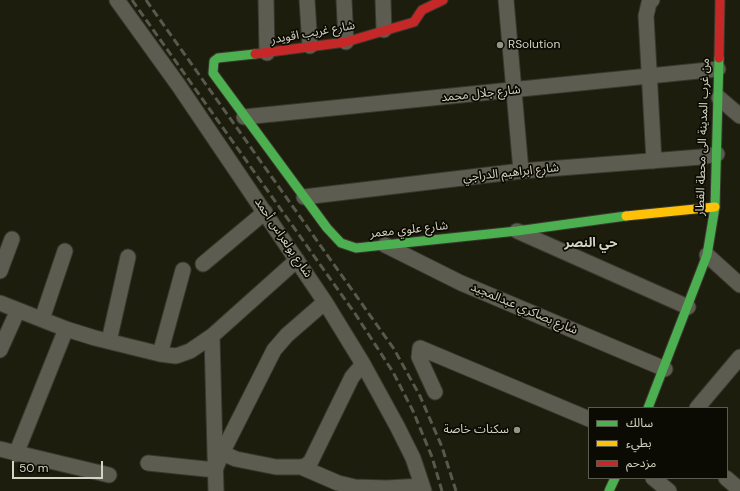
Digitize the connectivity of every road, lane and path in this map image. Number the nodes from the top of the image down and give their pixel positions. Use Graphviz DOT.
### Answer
graph roads {
  1 [pos="117,0"];
  2 [pos="266,0"];
  3 [pos="307,0"];
  4 [pos="344,0"];
  5 [pos="383,0"];
  6 [pos="444,0"];
  7 [pos="506,0"];
  8 [pos="652,0"];
  9 [pos="720,0"];
  10 [pos="422,5"];
  11 [pos="384,30"];
  12 [pos="346,42"];
  13 [pos="310,46"];
  14 [pos="267,53"];
  15 [pos="223,57"];
  16 [pos="718,69"];
  17 [pos="650,77"];
  18 [pos="513,91"];
  19 [pos="719,98"];
  20 [pos="740,116"];
  21 [pos="244,117"];
  22 [pos="717,154"];
  23 [pos="654,161"];
  24 [pos="521,171"];
  25 [pos="304,197"];
  26 [pos="714,207"];
  27 [pos="265,212"];
  28 [pos="516,230"];
  29 [pos="12,239"];
  30 [pos="385,245"];
  31 [pos="65,251"];
  32 [pos="708,256"];
  33 [pos="128,257"];
  34 [pos="297,260"];
  35 [pos="203,264"];
  36 [pos="183,270"];
  37 [pos="0,271"];
  38 [pos="740,285"];
  39 [pos="325,302"];
  40 [pos="0,303"];
  41 [pos="688,307"];
  42 [pos="18,310"];
  43 [pos="42,319"];
  44 [pos="66,329"];
  45 [pos="212,336"];
  46 [pos="109,341"];
  47 [pos="0,350"];
  48 [pos="160,354"];
  49 [pos="740,357"];
  50 [pos="363,364"];
  51 [pos="664,369"];
  52 [pos="435,392"];
  53 [pos="649,407"];
  54 [pos="699,407"];
  55 [pos="588,419"];
  56 [pos="0,449"];
  57 [pos="222,453"];
  58 [pos="16,454"];
  59 [pos="148,463"];
  60 [pos="301,467"];
  61 [pos="215,470"];
  62 [pos="108,475"];
  63 [pos="615,479"];
  64 [pos="654,479"];
  65 [pos="423,488"];
  66 [pos="216,491"];
  67 [pos="609,491"];
  68 [pos="669,491"];
  1 -- 27 [label="street, شارع بولعراس أحمد"];
  2 -- 14 [label="street"];
  3 -- 13 [label="street"];
  4 -- 12 [label="street"];
  5 -- 11 [label="street"];
  6 -- 10 [label="street, شارع غريب اقويدر"];
  7 -- 18 [label="street"];
  8 -- 17 [label="street"];
  9 -- 16 [label="street, من غرب المدينة الى محطة القطار"];
  10 -- 11 [label="street, شارع غريب اقويدر"];
  11 -- 12 [label="street, شارع غريب اقويدر"];
  12 -- 13 [label="street, شارع غريب اقويدر"];
  13 -- 14 [label="street, شارع غريب اقويدر"];
  14 -- 15 [label="street, شارع غريب اقويدر"];
  15 -- 21 [label="street, شارع علوي معمر"];
  16 -- 17 [label="street, شارع جلال محمد"];
  16 -- 19 [label="street, من غرب المدينة الى محطة القطار"];
  17 -- 18 [label="street, شارع جلال محمد"];
  17 -- 23 [label="street"];
  18 -- 21 [label="street, شارع جلال محمد"];
  18 -- 24 [label="street"];
  19 -- 20 [label="street"];
  19 -- 22 [label="street, من غرب المدينة الى محطة القطار"];
  21 -- 25 [label="street, شارع علوي معمر"];
  22 -- 23 [label="street, شارع ابراهيم الدراجي"];
  22 -- 26 [label="street, من غرب المدينة الى محطة القطار"];
  23 -- 24 [label="street, شارع ابراهيم الدراجي"];
  24 -- 25 [label="street, شارع ابراهيم الدراجي"];
  25 -- 30 [label="street, شارع علوي معمر"];
  26 -- 28 [label="street, شارع علوي معمر"];
  26 -- 32 [label="street, من غرب المدينة الى محطة القطار"];
  27 -- 34 [label="street, شارع بولعراس أحمد"];
  27 -- 35 [label="street"];
  28 -- 30 [label="street, شارع علوي معمر"];
  28 -- 41 [label="street"];
  29 -- 37 [label="street"];
  30 -- 51 [label="street, شارع بصاكري عبدالمجيد"];
  31 -- 43 [label="street"];
  32 -- 38 [label="street"];
  32 -- 41 [label="street, من غرب المدينة الى محطة القطار"];
  33 -- 46 [label="street"];
  34 -- 39 [label="street, شارع بولعراس أحمد"];
  34 -- 45 [label="street"];
  36 -- 48 [label="street"];
  39 -- 50 [label="street, شارع بولعراس أحمد"];
  39 -- 57 [label="street"];
  40 -- 42 [label="street"];
  41 -- 51 [label="street, من غرب المدينة الى محطة القطار"];
  42 -- 43 [label="street"];
  42 -- 47 [label="street"];
  43 -- 44 [label="street"];
  44 -- 46 [label="street"];
  44 -- 58 [label="street"];
  45 -- 48 [label="street"];
  45 -- 61 [label="street"];
  46 -- 48 [label="street"];
  49 -- 54 [label="street"];
  50 -- 60 [label="street"];
  50 -- 65 [label="street, شارع بولعراس أحمد"];
  51 -- 53 [label="street, من غرب المدينة الى محطة القطار"];
  52 -- 55 [label="street"];
  56 -- 58 [label="street"];
  57 -- 60 [label="street"];
  57 -- 61 [label="street"];
  58 -- 62 [label="street"];
  59 -- 61 [label="street"];
  60 -- 65 [label="street"];
  61 -- 66 [label="street"];
  63 -- 67 [label="street"];
  64 -- 68 [label="street"];
}
